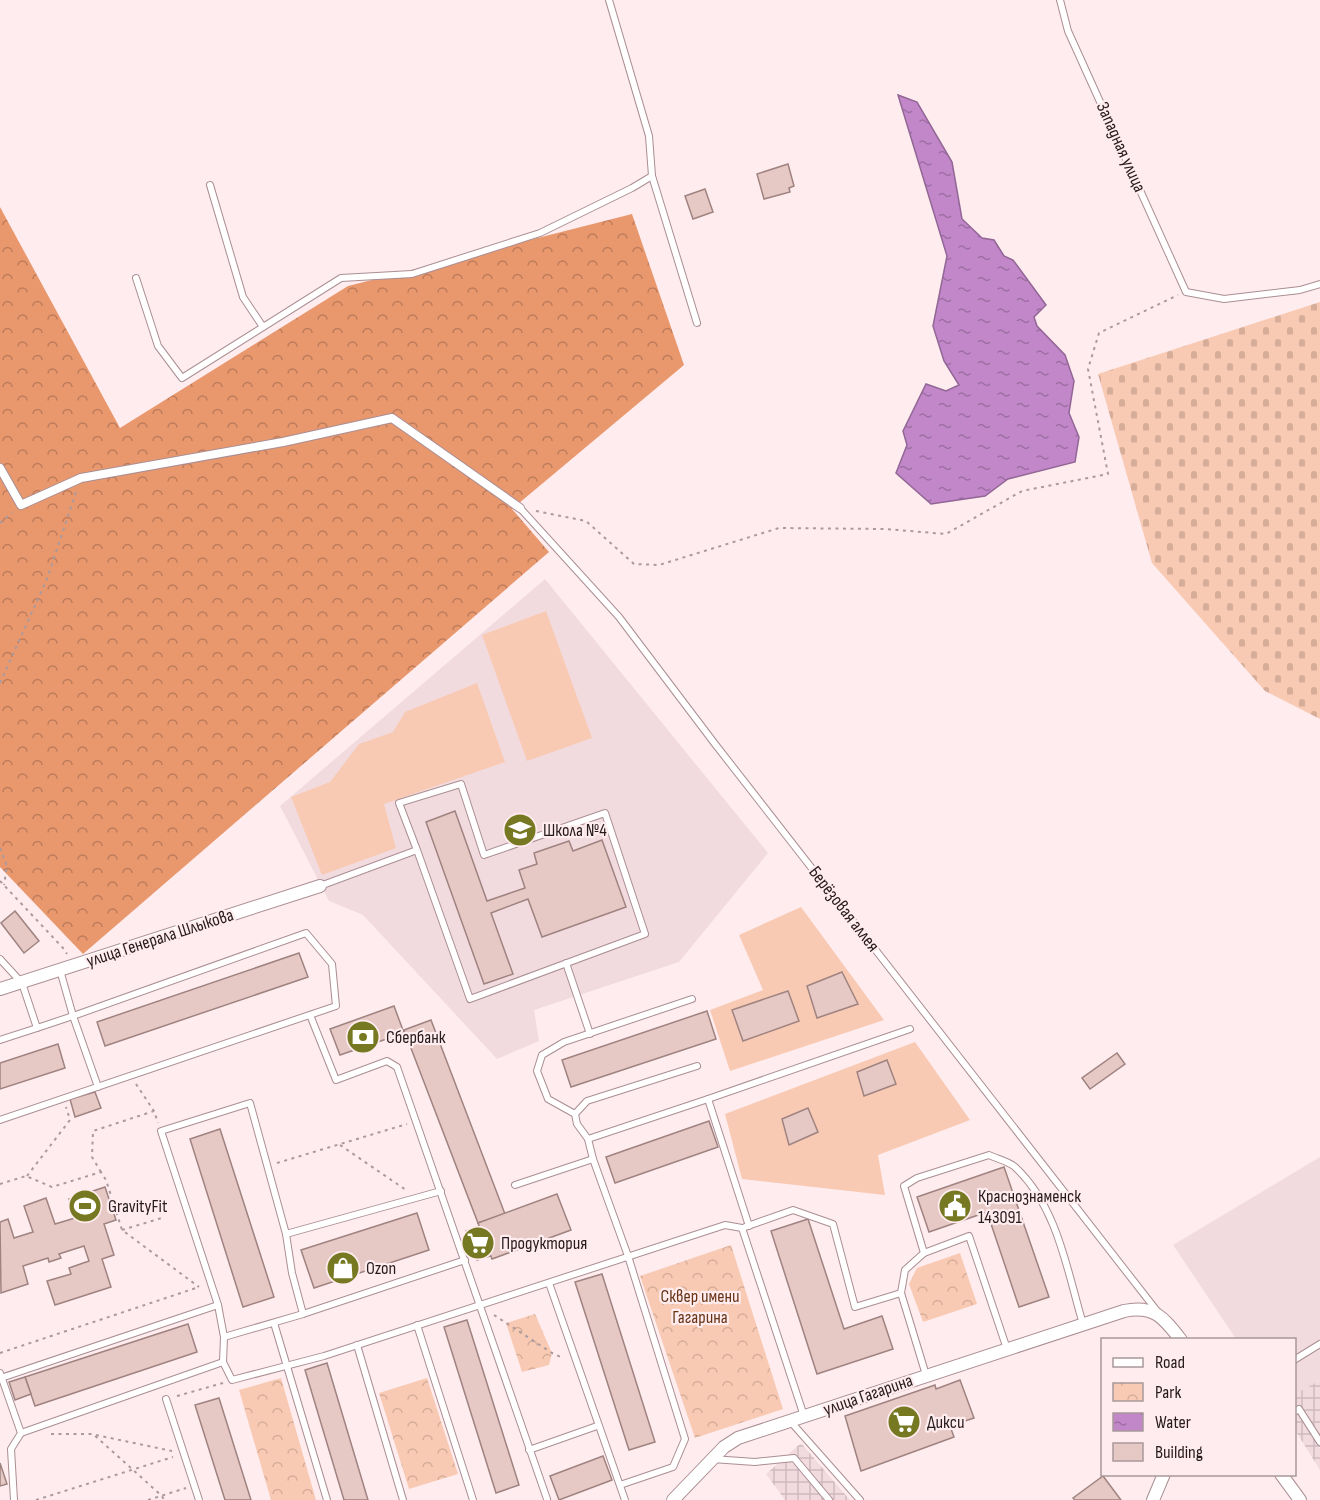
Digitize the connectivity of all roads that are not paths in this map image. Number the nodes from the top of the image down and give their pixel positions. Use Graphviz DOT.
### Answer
graph roads {
  1 [pos="609,0"];
  2 [pos="1060,0"];
  3 [pos="652,176"];
  4 [pos="210,185"];
  5 [pos="136,278"];
  6 [pos="1320,284"];
  7 [pos="697,323"];
  8 [pos="264,327"];
  9 [pos="0,468"];
  10 [pos="520,508"];
  11 [pos="417,850"];
  12 [pos="320,886"];
  13 [pos="0,959"];
  14 [pos="566,963"];
  15 [pos="60,970"];
  16 [pos="22,982"];
  17 [pos="0,989"];
  18 [pos="692,999"];
  19 [pos="310,1015"];
  20 [pos="73,1016"];
  21 [pos="37,1028"];
  22 [pos="910,1029"];
  23 [pos="590,1034"];
  24 [pos="0,1040"];
  25 [pos="697,1065"];
  26 [pos="98,1087"];
  27 [pos="708,1099"];
  28 [pos="575,1114"];
  29 [pos="0,1120"];
  30 [pos="588,1139"];
  31 [pos="593,1159"];
  32 [pos="515,1185"];
  33 [pos="441,1191"];
  34 [pos="746,1227"];
  35 [pos="286,1234"];
  36 [pos="924,1253"];
  37 [pos="628,1256"];
  38 [pos="465,1260"];
  39 [pos="549,1283"];
  40 [pos="901,1293"];
  41 [pos="218,1305"];
  42 [pos="479,1306"];
  43 [pos="303,1314"];
  44 [pos="1161,1316"];
  45 [pos="274,1323"];
  46 [pos="417,1325"];
  47 [pos="1083,1325"];
  48 [pos="1177,1335"];
  49 [pos="224,1337"];
  50 [pos="1320,1344"];
  51 [pos="357,1345"];
  52 [pos="1007,1350"];
  53 [pos="1296,1359"];
  54 [pos="223,1362"];
  55 [pos="287,1365"];
  56 [pos="926,1375"];
  57 [pos="1,1376"];
  58 [pos="166,1399"];
  59 [pos="1296,1411"];
  60 [pos="804,1417"];
  61 [pos="790,1421"];
  62 [pos="597,1426"];
  63 [pos="21,1433"];
  64 [pos="1320,1442"];
  65 [pos="529,1450"];
  66 [pos="712,1459"];
  67 [pos="1163,1476"];
  68 [pos="1282,1476"];
  69 [pos="620,1485"];
  70 [pos="14,1500"];
  71 [pos="199,1500"];
  72 [pos="327,1500"];
  73 [pos="403,1500"];
  74 [pos="473,1500"];
  75 [pos="546,1500"];
  76 [pos="625,1500"];
  77 [pos="673,1500"];
  78 [pos="829,1500"];
  79 [pos="860,1500"];
  80 [pos="1153,1500"];
  81 [pos="1300,1500"];
  1 -- 3 [label="lane"];
  2 -- 6 [label="lane, Западная улица"];
  3 -- 7 [label="lane"];
  3 -- 8 [label="lane"];
  4 -- 8 [label="lane"];
  5 -- 8 [label="lane"];
  9 -- 10 [label="street"];
  10 -- 44 [label="lane, Берёзовая аллея"];
  11 -- 12 [label="lane"];
  11 -- 14 [label="lane"];
  11 -- 14 [label="lane"];
  12 -- 15 [label="street, улица Генерала Шлыкова"];
  13 -- 16 [label="lane"];
  14 -- 23 [label="lane"];
  15 -- 16 [label="street, улица Генерала Шлыкова"];
  15 -- 20 [label="lane"];
  16 -- 17 [label="street, улица Генерала Шлыкова"];
  16 -- 21 [label="lane"];
  18 -- 23 [label="lane"];
  19 -- 20 [label="lane"];
  19 -- 26 [label="lane"];
  19 -- 33 [label="lane"];
  20 -- 21 [label="lane"];
  20 -- 26 [label="lane"];
  21 -- 24 [label="lane"];
  22 -- 27 [label="lane"];
  23 -- 28 [label="lane"];
  25 -- 28 [label="lane"];
  26 -- 29 [label="lane"];
  27 -- 30 [label="lane"];
  27 -- 34 [label="lane"];
  28 -- 30 [label="lane"];
  30 -- 31 [label="lane"];
  31 -- 32 [label="lane"];
  31 -- 37 [label="lane"];
  33 -- 35 [label="lane"];
  33 -- 38 [label="lane"];
  34 -- 37 [label="lane"];
  34 -- 40 [label="lane"];
  34 -- 60 [label="lane"];
  35 -- 41 [label="lane"];
  35 -- 43 [label="lane"];
  36 -- 40 [label="lane"];
  36 -- 47 [label="lane"];
  36 -- 52 [label="lane"];
  37 -- 39 [label="lane"];
  37 -- 69 [label="lane"];
  38 -- 42 [label="lane"];
  38 -- 43 [label="lane"];
  39 -- 42 [label="lane"];
  39 -- 62 [label="lane"];
  40 -- 56 [label="lane"];
  41 -- 49 [label="lane"];
  41 -- 57 [label="lane"];
  42 -- 46 [label="lane"];
  42 -- 65 [label="lane"];
  43 -- 45 [label="lane"];
  44 -- 47 [label="street, улица Гагарина"];
  44 -- 48 [label="street"];
  45 -- 49 [label="lane"];
  45 -- 55 [label="lane"];
  46 -- 51 [label="lane"];
  46 -- 74 [label="lane"];
  47 -- 52 [label="street, улица Гагарина"];
  49 -- 54 [label="lane"];
  50 -- 53 [label="lane"];
  51 -- 55 [label="lane"];
  51 -- 73 [label="lane"];
  52 -- 56 [label="street, улица Гагарина"];
  54 -- 55 [label="lane"];
  54 -- 63 [label="lane"];
  55 -- 72 [label="lane"];
  56 -- 60 [label="street, улица Гагарина"];
  57 -- 63 [label="lane"];
  58 -- 71 [label="lane"];
  59 -- 64 [label="lane"];
  60 -- 61 [label="street, улица Гагарина"];
  61 -- 66 [label="street, улица Гагарина"];
  61 -- 79 [label="lane"];
  62 -- 65 [label="lane"];
  62 -- 69 [label="lane"];
  63 -- 70 [label="lane"];
  65 -- 75 [label="lane"];
  66 -- 77 [label="street, улица Гагарина"];
  66 -- 78 [label="lane"];
  67 -- 80 [label="street"];
  68 -- 81 [label="street"];
  69 -- 76 [label="lane"];
}
